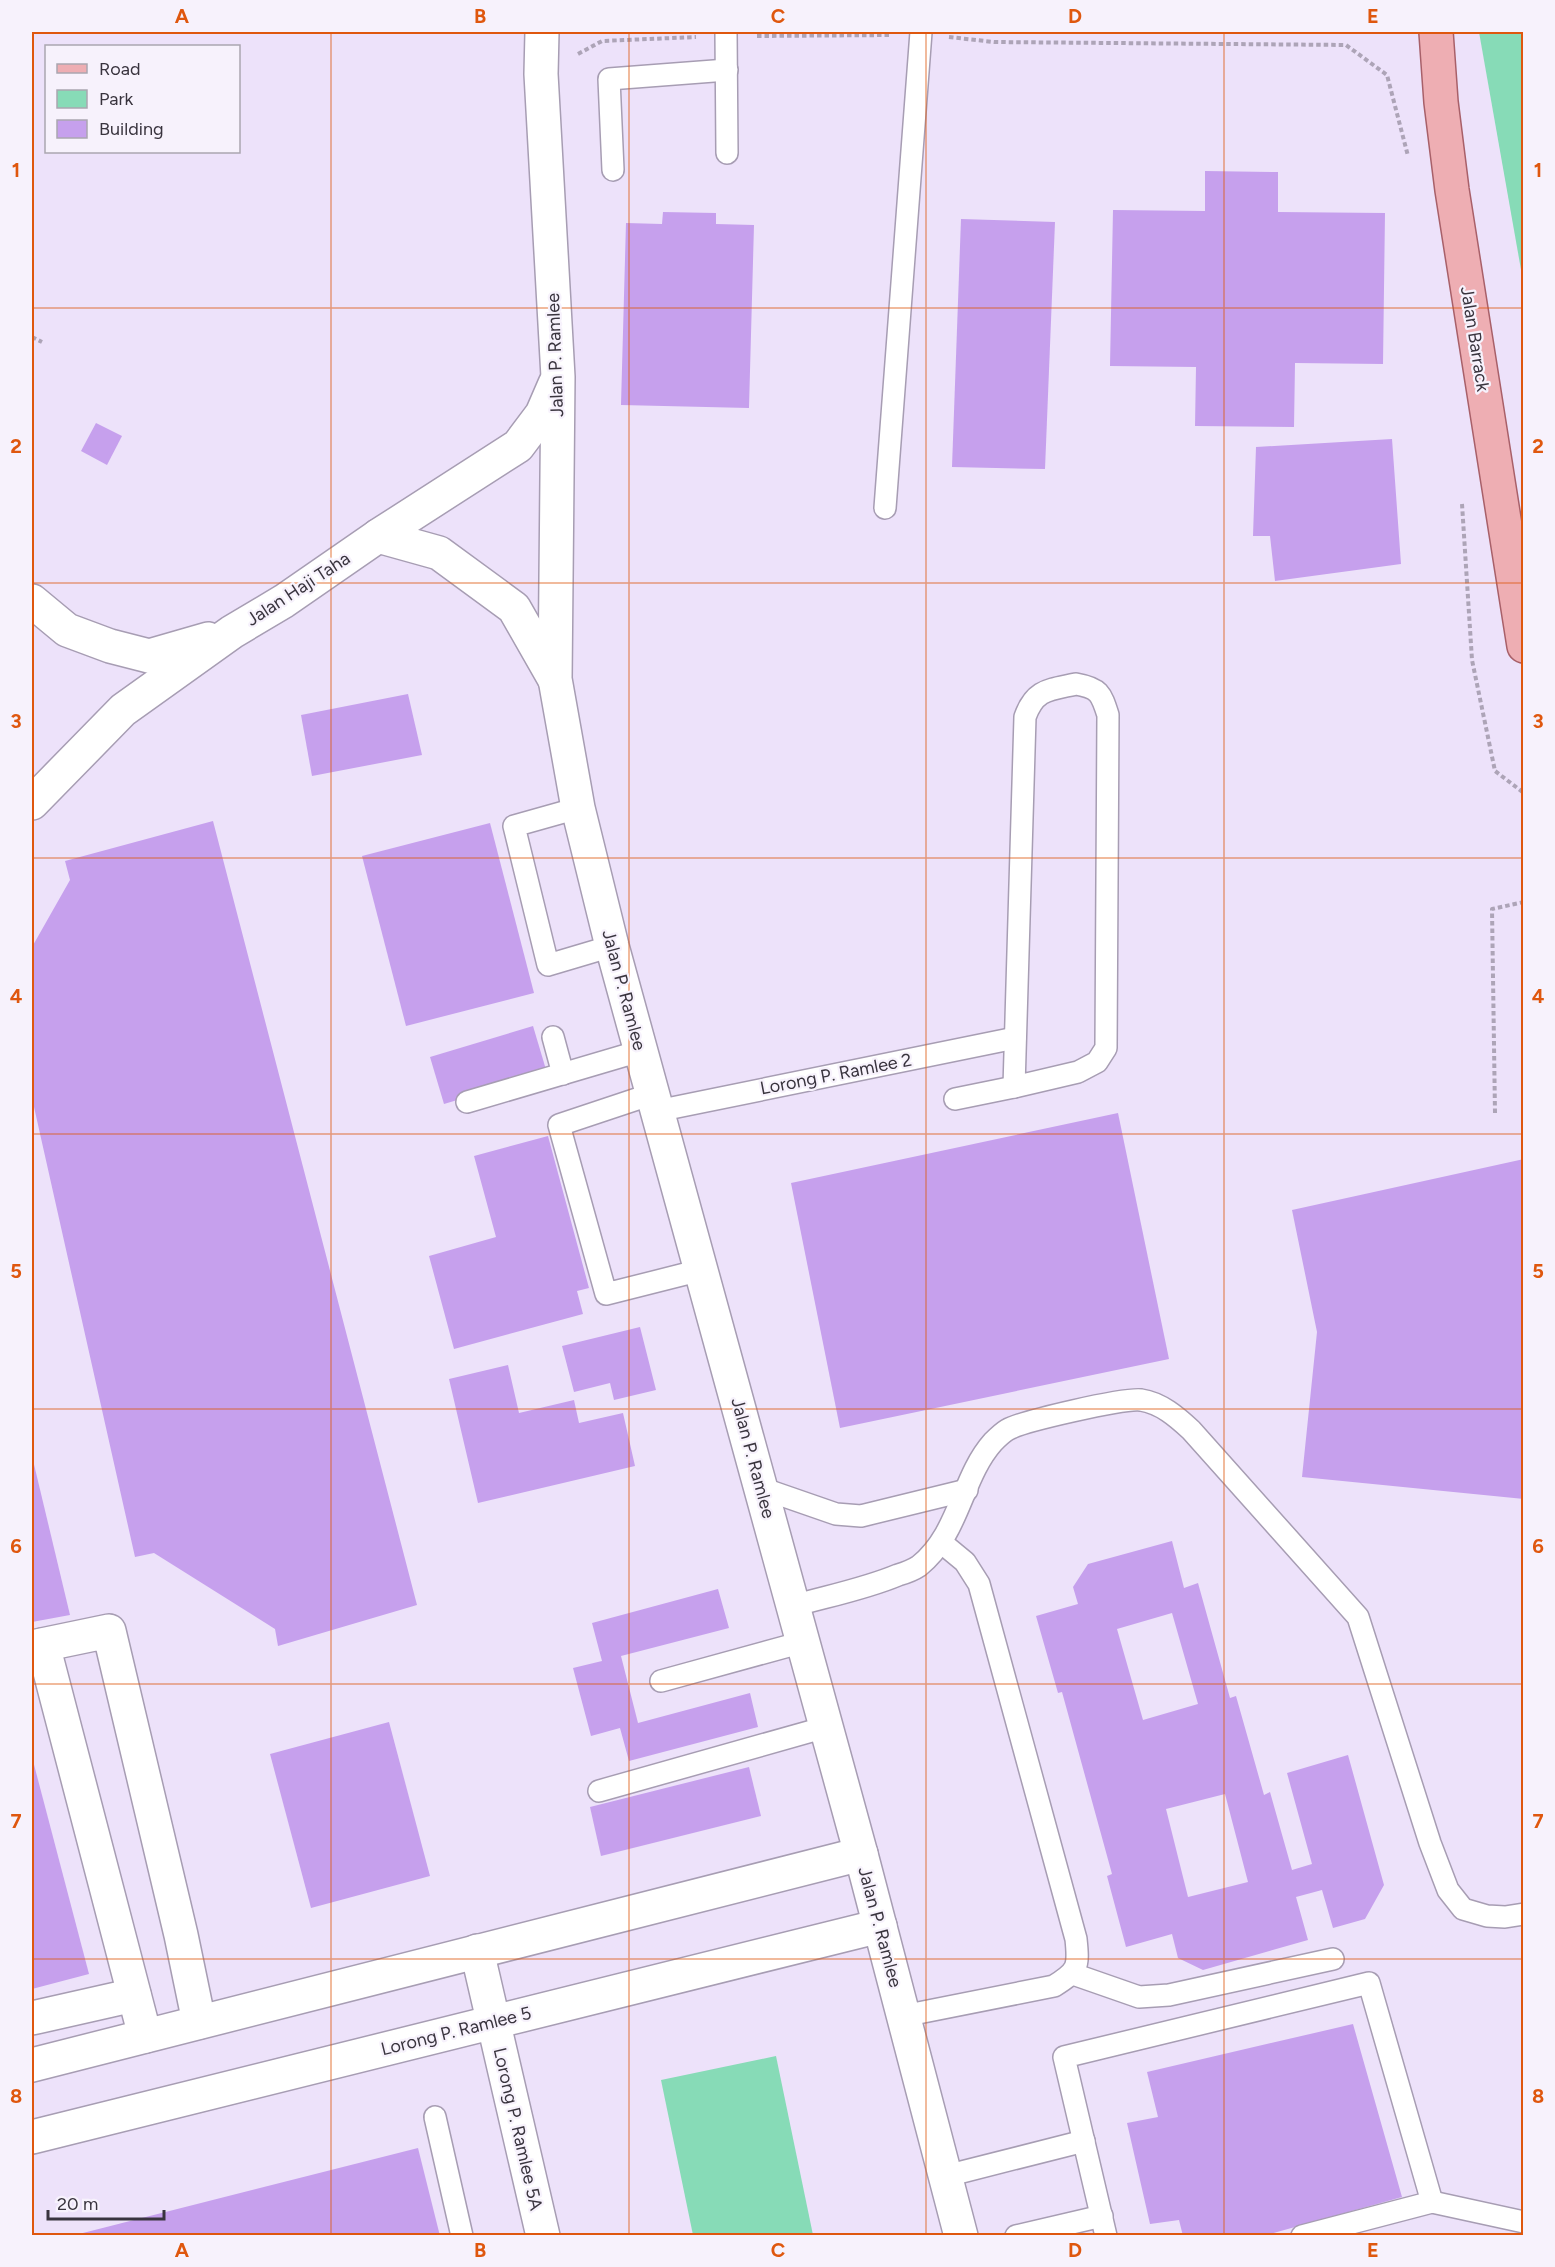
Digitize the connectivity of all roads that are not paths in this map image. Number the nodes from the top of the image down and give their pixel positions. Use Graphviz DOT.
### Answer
graph roads {
  1 [pos="542,32"];
  2 [pos="1436,32"];
  3 [pos="920,33"];
  4 [pos="726,34"];
  5 [pos="727,70"];
  6 [pos="727,153"];
  7 [pos="613,170"];
  8 [pos="558,377"];
  9 [pos="885,508"];
  10 [pos="378,536"];
  11 [pos="32,600"];
  12 [pos="232,632"];
  13 [pos="1524,646"];
  14 [pos="555,679"];
  15 [pos="32,803"];
  16 [pos="578,808"];
  17 [pos="612,946"];
  18 [pos="553,1036"];
  19 [pos="1015,1038"];
  20 [pos="640,1051"];
  21 [pos="563,1074"];
  22 [pos="1014,1087"];
  23 [pos="955,1099"];
  24 [pos="467,1102"];
  25 [pos="655,1102"];
  26 [pos="701,1270"];
  27 [pos="761,1488"];
  28 [pos="967,1490"];
  29 [pos="942,1543"];
  30 [pos="793,1606"];
  31 [pos="803,1642"];
  32 [pos="37,1646"];
  33 [pos="661,1681"];
  34 [pos="826,1727"];
  35 [pos="599,1791"];
  36 [pos="861,1854"];
  37 [pos="1524,1914"];
  38 [pos="880,1926"];
  39 [pos="477,1952"];
  40 [pos="1333,1959"];
  41 [pos="1073,1974"];
  42 [pos="134,1995"];
  43 [pos="903,2016"];
  44 [pos="32,2018"];
  45 [pos="199,2022"];
  46 [pos="493,2022"];
  47 [pos="145,2036"];
  48 [pos="32,2065"];
  49 [pos="435,2117"];
  50 [pos="32,2137"];
  51 [pos="1084,2141"];
  52 [pos="945,2176"];
  53 [pos="1432,2202"];
  54 [pos="1524,2222"];
  55 [pos="1104,2226"];
  56 [pos="462,2235"];
  57 [pos="543,2235"];
  58 [pos="961,2235"];
  59 [pos="1016,2235"];
  60 [pos="1302,2235"];
  1 -- 8 [label="main road, Jalan P. Ramlee"];
  2 -- 13 [label="main road, Jalan Barrack"];
  3 -- 9 [label="lane"];
  4 -- 5 [label="lane"];
  5 -- 6 [label="lane"];
  5 -- 7 [label="lane"];
  8 -- 10 [label="main road, Jalan Haji Taha"];
  8 -- 14 [label="main road, Jalan P. Ramlee"];
  10 -- 12 [label="main road, Jalan Haji Taha"];
  10 -- 14 [label="main road, Jalan P. Ramlee"];
  11 -- 12 [label="main road"];
  12 -- 15 [label="main road, Jalan Haji Taha"];
  14 -- 16 [label="main road, Jalan P. Ramlee"];
  16 -- 17 [label="main road, Jalan P. Ramlee"];
  16 -- 17 [label="lane"];
  17 -- 20 [label="main road, Jalan P. Ramlee"];
  18 -- 21 [label="lane"];
  19 -- 22 [label="lane"];
  19 -- 22 [label="lane"];
  19 -- 25 [label="lane, Lorong P. Ramlee 2"];
  20 -- 21 [label="lane"];
  20 -- 25 [label="main road, Jalan P. Ramlee"];
  21 -- 24 [label="lane"];
  22 -- 23 [label="lane"];
  25 -- 26 [label="main road, Jalan P. Ramlee"];
  25 -- 26 [label="lane, Lorong P. Ramlee 2"];
  26 -- 27 [label="main road, Jalan P. Ramlee"];
  27 -- 28 [label="lane"];
  27 -- 30 [label="main road, Jalan P. Ramlee"];
  28 -- 29 [label="lane"];
  28 -- 37 [label="lane"];
  29 -- 30 [label="lane"];
  29 -- 41 [label="lane"];
  30 -- 31 [label="main road, Jalan P. Ramlee"];
  31 -- 33 [label="lane"];
  31 -- 34 [label="main road, Jalan P. Ramlee"];
  32 -- 42 [label="main road"];
  32 -- 45 [label="main road"];
  34 -- 35 [label="lane"];
  34 -- 36 [label="main road, Jalan P. Ramlee"];
  36 -- 38 [label="main road, Jalan P. Ramlee"];
  36 -- 39 [label="main road"];
  38 -- 43 [label="main road, Jalan P. Ramlee"];
  38 -- 46 [label="main road, Lorong P. Ramlee 5"];
  39 -- 45 [label="main road"];
  39 -- 46 [label="main road, Lorong P. Ramlee 5A"];
  40 -- 41 [label="lane"];
  41 -- 43 [label="lane"];
  42 -- 44 [label="main road"];
  42 -- 47 [label="main road"];
  43 -- 52 [label="main road, Jalan P. Ramlee"];
  45 -- 47 [label="main road"];
  46 -- 50 [label="main road, Lorong P. Ramlee 5"];
  46 -- 57 [label="main road, Lorong P. Ramlee 5A"];
  47 -- 48 [label="main road"];
  49 -- 56 [label="lane"];
  51 -- 52 [label="lane"];
  51 -- 53 [label="lane"];
  51 -- 55 [label="lane"];
  52 -- 58 [label="main road, Jalan P. Ramlee"];
  53 -- 54 [label="lane"];
  53 -- 60 [label="lane"];
  55 -- 59 [label="lane"];
}
